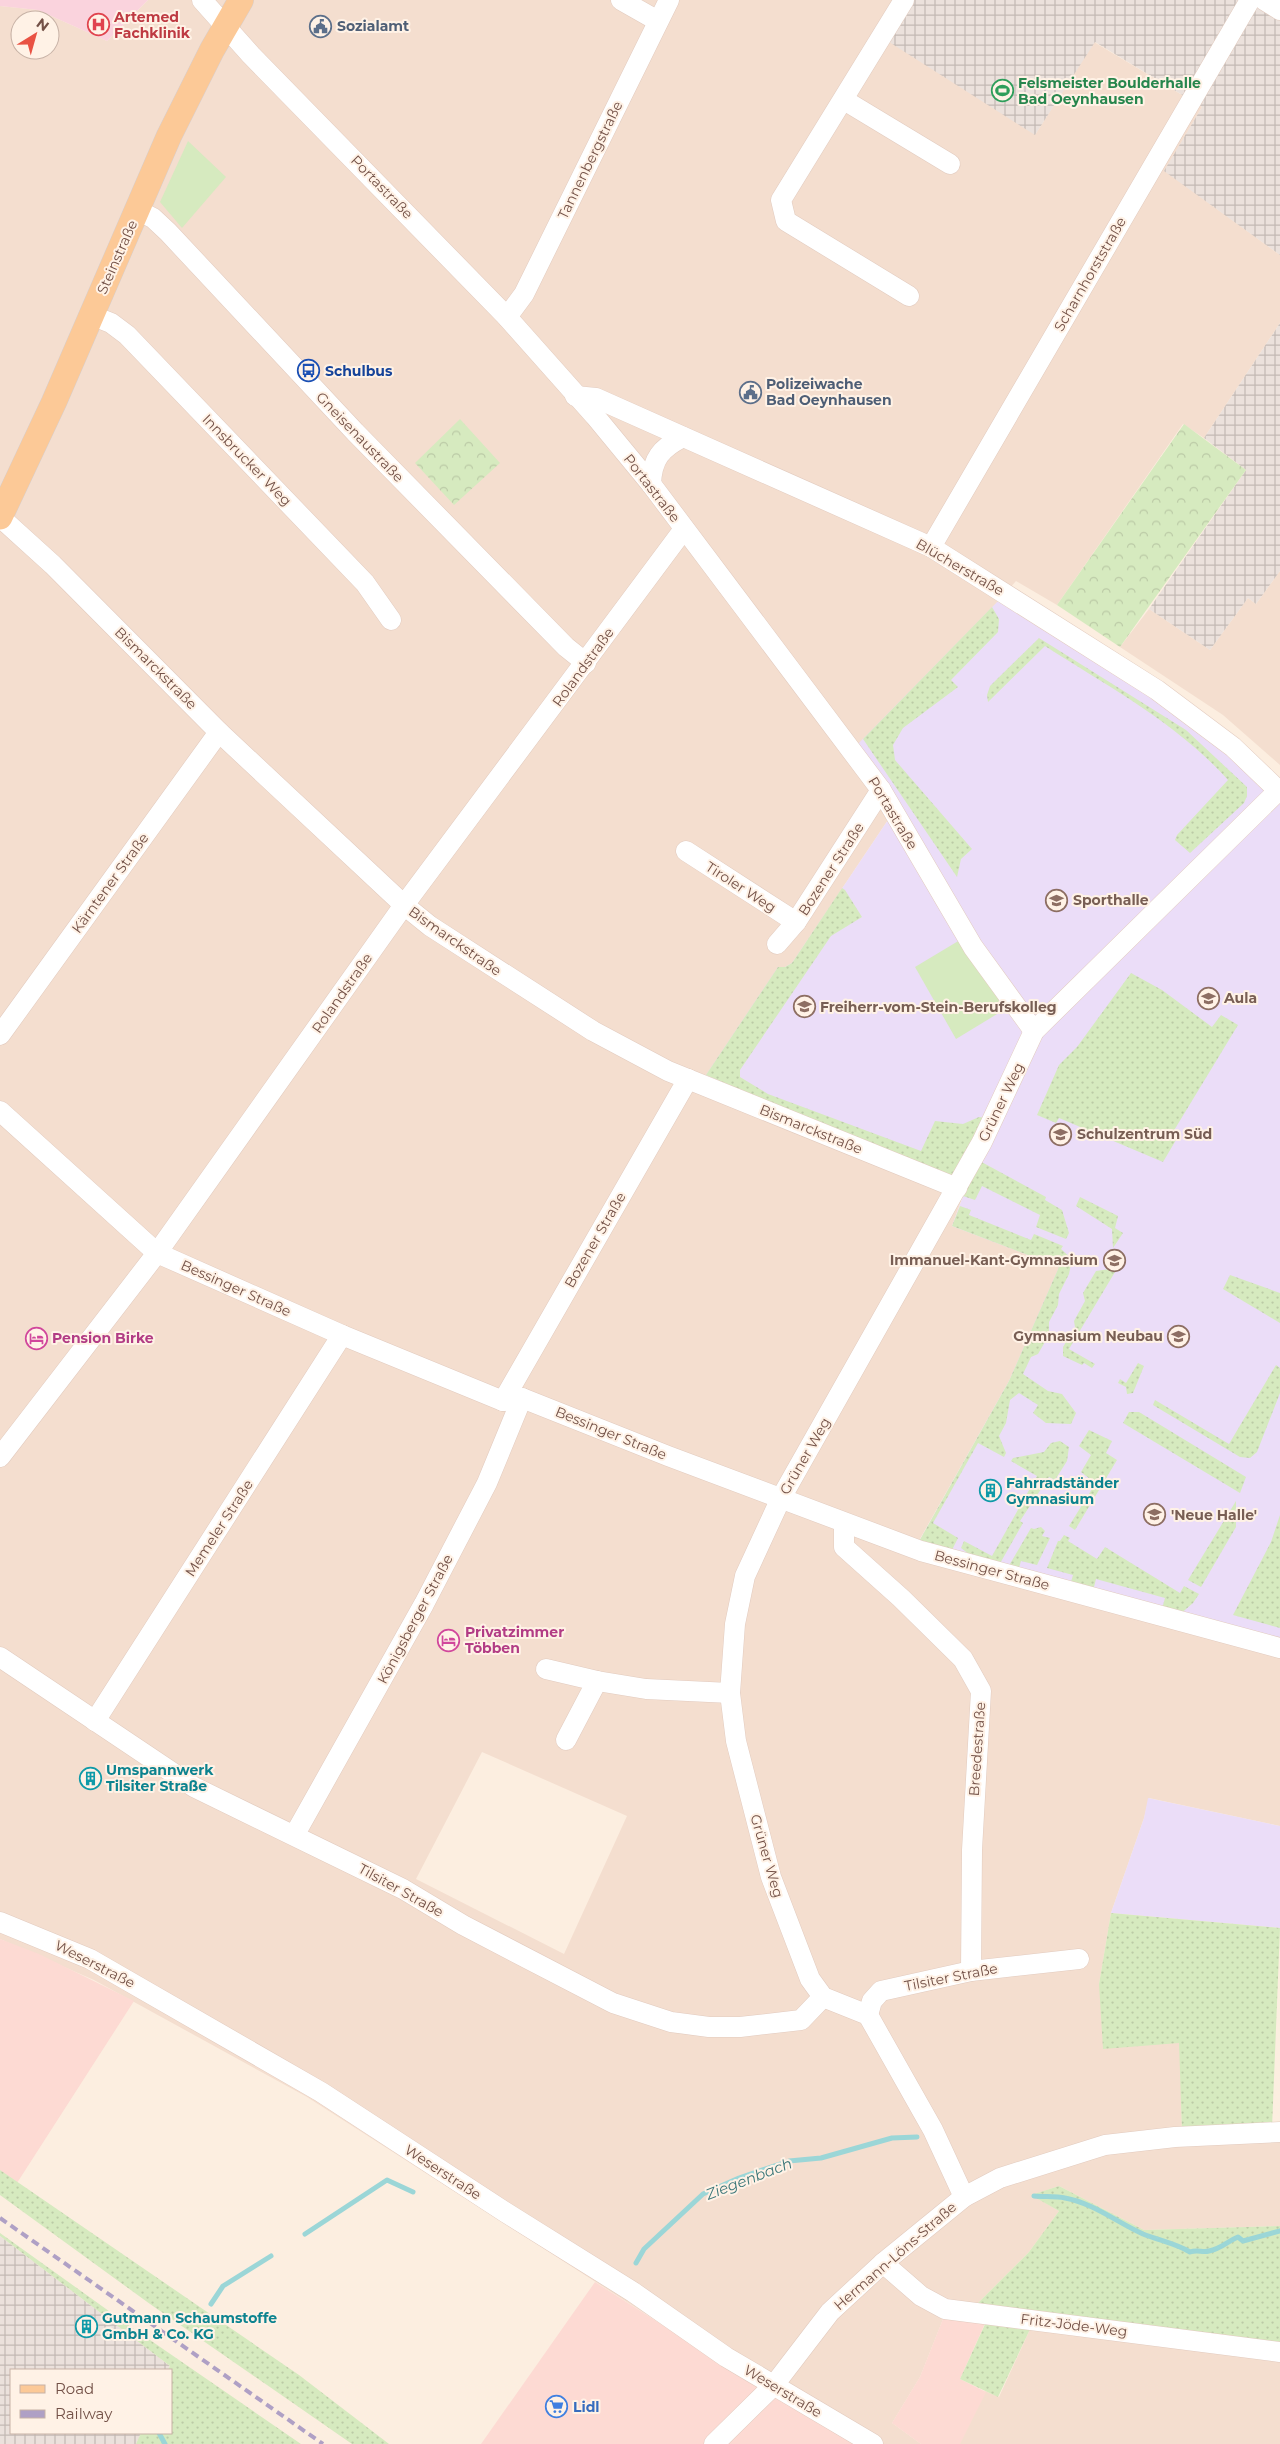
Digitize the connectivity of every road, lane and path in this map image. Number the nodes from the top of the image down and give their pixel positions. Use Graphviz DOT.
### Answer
graph roads {
  1 [pos="202,0"];
  2 [pos="241,0"];
  3 [pos="621,0"];
  4 [pos="669,0"];
  5 [pos="904,0"];
  6 [pos="1250,0"];
  7 [pos="1264,0"];
  8 [pos="1280,10"];
  9 [pos="658,21"];
  10 [pos="225,26"];
  11 [pos="844,100"];
  12 [pos="950,164"];
  13 [pos="137,210"];
  14 [pos="909,296"];
  15 [pos="92,315"];
  16 [pos="507,317"];
  17 [pos="575,396"];
  18 [pos="684,437"];
  19 [pos="651,484"];
  20 [pos="0,517"];
  21 [pos="684,529"];
  22 [pos="931,547"];
  23 [pos="391,620"];
  24 [pos="586,663"];
  25 [pos="219,732"];
  26 [pos="881,790"];
  27 [pos="1280,790"];
  28 [pos="686,851"];
  29 [pos="404,905"];
  30 [pos="796,922"];
  31 [pos="777,944"];
  32 [pos="1034,1031"];
  33 [pos="0,1035"];
  34 [pos="688,1079"];
  35 [pos="0,1111"];
  36 [pos="957,1188"];
  37 [pos="157,1254"];
  38 [pos="342,1335"];
  39 [pos="512,1399"];
  40 [pos="0,1457"];
  41 [pos="781,1498"];
  42 [pos="844,1523"];
  43 [pos="1280,1648"];
  44 [pos="0,1657"];
  45 [pos="546,1669"];
  46 [pos="597,1681"];
  47 [pos="730,1692"];
  48 [pos="95,1721"];
  49 [pos="566,1740"];
  50 [pos="295,1834"];
  51 [pos="0,1922"];
  52 [pos="1079,1959"];
  53 [pos="971,1971"];
  54 [pos="824,1997"];
  55 [pos="868,2015"];
  56 [pos="1280,2132"];
  57 [pos="964,2197"];
  58 [pos="882,2263"];
  59 [pos="1280,2352"];
  60 [pos="774,2385"];
  61 [pos="714,2444"];
  62 [pos="873,2444"];
  1 -- 10 [label="street, Portastraße"];
  2 -- 10 [label="main road, Steinstraße"];
  3 -- 9 [label="street"];
  4 -- 9 [label="street, Tannenbergstraße"];
  5 -- 11 [label="street"];
  6 -- 22 [label="street, Scharnhorststraße"];
  7 -- 8 [label="street"];
  9 -- 16 [label="street, Tannenbergstraße"];
  10 -- 13 [label="main road, Steinstraße"];
  10 -- 16 [label="street, Portastraße"];
  11 -- 12 [label="street"];
  11 -- 14 [label="street"];
  13 -- 15 [label="main road, Steinstraße"];
  13 -- 24 [label="street, Gneisenaustraße"];
  15 -- 20 [label="main road, Steinstraße"];
  15 -- 23 [label="street, Innsbrucker Weg"];
  16 -- 17 [label="street, Portastraße"];
  17 -- 18 [label="street, Blücherstraße"];
  17 -- 19 [label="street, Portastraße"];
  18 -- 19 [label="street"];
  18 -- 22 [label="street, Blücherstraße"];
  19 -- 21 [label="street, Portastraße"];
  20 -- 25 [label="street, Bismarckstraße"];
  21 -- 24 [label="street, Rolandstraße"];
  21 -- 26 [label="street, Portastraße"];
  22 -- 27 [label="street, Blücherstraße"];
  24 -- 29 [label="street, Rolandstraße"];
  25 -- 29 [label="street, Bismarckstraße"];
  25 -- 33 [label="street, Kärntener Straße"];
  26 -- 30 [label="street, Bozener Straße"];
  26 -- 32 [label="street, Portastraße"];
  27 -- 32 [label="street, Grüner Weg"];
  28 -- 30 [label="street, Tiroler Weg"];
  29 -- 34 [label="street, Bismarckstraße"];
  29 -- 37 [label="street, Rolandstraße"];
  30 -- 31 [label="street, Bozener Straße"];
  32 -- 36 [label="street, Grüner Weg"];
  34 -- 36 [label="street, Bismarckstraße"];
  34 -- 39 [label="street, Bozener Straße"];
  35 -- 37 [label="street, Bessinger Straße"];
  36 -- 41 [label="street, Grüner Weg"];
  37 -- 38 [label="street, Bessinger Straße"];
  37 -- 40 [label="street, Rolandstraße"];
  38 -- 39 [label="street, Bessinger Straße"];
  38 -- 48 [label="street, Memeler Straße"];
  39 -- 41 [label="street, Bessinger Straße"];
  39 -- 50 [label="street, Königsberger Straße"];
  41 -- 42 [label="street, Bessinger Straße"];
  41 -- 47 [label="street, Grüner Weg"];
  42 -- 43 [label="street, Bessinger Straße"];
  42 -- 53 [label="street, Breedestraße"];
  44 -- 48 [label="street, Tilsiter Straße"];
  45 -- 46 [label="street"];
  46 -- 47 [label="street"];
  46 -- 49 [label="street"];
  47 -- 54 [label="street, Grüner Weg"];
  48 -- 50 [label="street, Tilsiter Straße"];
  50 -- 54 [label="street, Tilsiter Straße"];
  51 -- 60 [label="street, Weserstraße"];
  52 -- 53 [label="street, Tilsiter Straße"];
  53 -- 55 [label="street, Tilsiter Straße"];
  54 -- 55 [label="street"];
  55 -- 57 [label="street"];
  56 -- 57 [label="street, Hermann-Löns-Straße"];
  57 -- 58 [label="street, Hermann-Löns-Straße"];
  58 -- 59 [label="street, Fritz-Jöde-Weg"];
  58 -- 60 [label="street, Hermann-Löns-Straße"];
  60 -- 61 [label="street, Hermann-Löns-Straße"];
  60 -- 62 [label="street, Weserstraße"];
}
